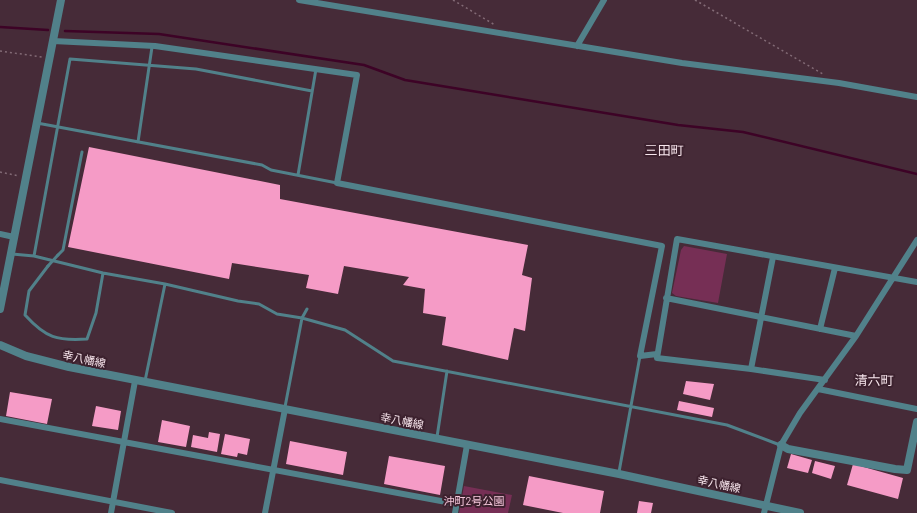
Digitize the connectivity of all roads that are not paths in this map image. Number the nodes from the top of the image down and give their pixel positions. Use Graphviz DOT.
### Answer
graph roads {
  1 [pos="60,0"];
  2 [pos="299,0"];
  3 [pos="604,0"];
  4 [pos="53,41"];
  5 [pos="153,45"];
  6 [pos="577,46"];
  7 [pos="151,64"];
  8 [pos="316,69"];
  9 [pos="312,91"];
  10 [pos="917,97"];
  11 [pos="37,123"];
  12 [pos="59,127"];
  13 [pos="138,142"];
  14 [pos="82,152"];
  15 [pos="298,175"];
  16 [pos="337,182"];
  17 [pos="0,234"];
  18 [pos="14,237"];
  19 [pos="917,240"];
  20 [pos="11,254"];
  21 [pos="34,256"];
  22 [pos="772,256"];
  23 [pos="835,268"];
  24 [pos="103,273"];
  25 [pos="894,278"];
  26 [pos="917,282"];
  27 [pos="165,284"];
  28 [pos="666,298"];
  29 [pos="0,309"];
  30 [pos="307,309"];
  31 [pos="762,316"];
  32 [pos="302,318"];
  33 [pos="820,329"];
  34 [pos="856,336"];
  35 [pos="0,345"];
  36 [pos="657,354"];
  37 [pos="640,356"];
  38 [pos="751,369"];
  39 [pos="447,371"];
  40 [pos="824,380"];
  41 [pos="135,381"];
  42 [pos="145,383"];
  43 [pos="818,389"];
  44 [pos="631,408"];
  45 [pos="917,408"];
  46 [pos="285,409"];
  47 [pos="0,419"];
  48 [pos="917,422"];
  49 [pos="436,439"];
  50 [pos="124,442"];
  51 [pos="468,445"];
  52 [pos="781,445"];
  53 [pos="273,471"];
  54 [pos="619,474"];
  55 [pos="0,480"];
  56 [pos="113,502"];
  57 [pos="457,504"];
  58 [pos="765,509"];
  59 [pos="111,513"];
  60 [pos="172,513"];
  61 [pos="265,513"];
  62 [pos="455,513"];
  63 [pos="800,513"];
  1 -- 4 [label="street"];
  2 -- 6 [label="street"];
  3 -- 6 [label="street"];
  4 -- 5 [label="street"];
  4 -- 11 [label="street"];
  5 -- 7 [label="lane"];
  5 -- 8 [label="street"];
  6 -- 10 [label="street"];
  7 -- 9 [label="lane"];
  7 -- 12 [label="lane"];
  7 -- 13 [label="lane"];
  8 -- 9 [label="lane"];
  8 -- 16 [label="street"];
  9 -- 15 [label="lane"];
  11 -- 12 [label="lane"];
  11 -- 18 [label="street"];
  12 -- 13 [label="lane"];
  12 -- 21 [label="lane"];
  13 -- 15 [label="lane"];
  14 -- 24 [label="lane, bridge"];
  15 -- 16 [label="lane"];
  16 -- 37 [label="street"];
  17 -- 18 [label="street"];
  18 -- 20 [label="street"];
  19 -- 25 [label="street"];
  20 -- 21 [label="lane"];
  20 -- 29 [label="street"];
  21 -- 24 [label="lane"];
  22 -- 23 [label="street"];
  22 -- 28 [label="street"];
  22 -- 31 [label="street"];
  23 -- 25 [label="street"];
  23 -- 33 [label="street"];
  24 -- 27 [label="lane"];
  25 -- 26 [label="street"];
  25 -- 34 [label="street"];
  27 -- 32 [label="lane"];
  27 -- 42 [label="lane"];
  28 -- 31 [label="street"];
  28 -- 36 [label="street"];
  30 -- 32 [label="lane"];
  31 -- 33 [label="street"];
  31 -- 38 [label="street"];
  32 -- 39 [label="lane"];
  32 -- 46 [label="lane"];
  33 -- 34 [label="street"];
  34 -- 40 [label="street"];
  35 -- 41 [label="street, 幸八幡線"];
  36 -- 37 [label="street"];
  36 -- 38 [label="street"];
  37 -- 44 [label="lane"];
  38 -- 40 [label="street"];
  39 -- 44 [label="lane"];
  39 -- 49 [label="lane"];
  40 -- 43 [label="street"];
  41 -- 42 [label="street, 幸八幡線"];
  41 -- 50 [label="street"];
  42 -- 46 [label="street, 幸八幡線"];
  43 -- 45 [label="street"];
  43 -- 52 [label="street"];
  44 -- 52 [label="lane"];
  44 -- 54 [label="lane"];
  46 -- 49 [label="street, 幸八幡線"];
  46 -- 53 [label="street"];
  47 -- 50 [label="street"];
  48 -- 52 [label="street"];
  49 -- 51 [label="street, 幸八幡線"];
  50 -- 53 [label="street"];
  50 -- 56 [label="street"];
  51 -- 54 [label="street, 幸八幡線"];
  51 -- 57 [label="street"];
  52 -- 58 [label="street"];
  53 -- 57 [label="street"];
  53 -- 61 [label="street"];
  54 -- 58 [label="street, 幸八幡線"];
  55 -- 56 [label="street"];
  56 -- 59 [label="street"];
  56 -- 60 [label="street"];
  57 -- 62 [label="street"];
  58 -- 63 [label="street, 幸八幡線"];
}
